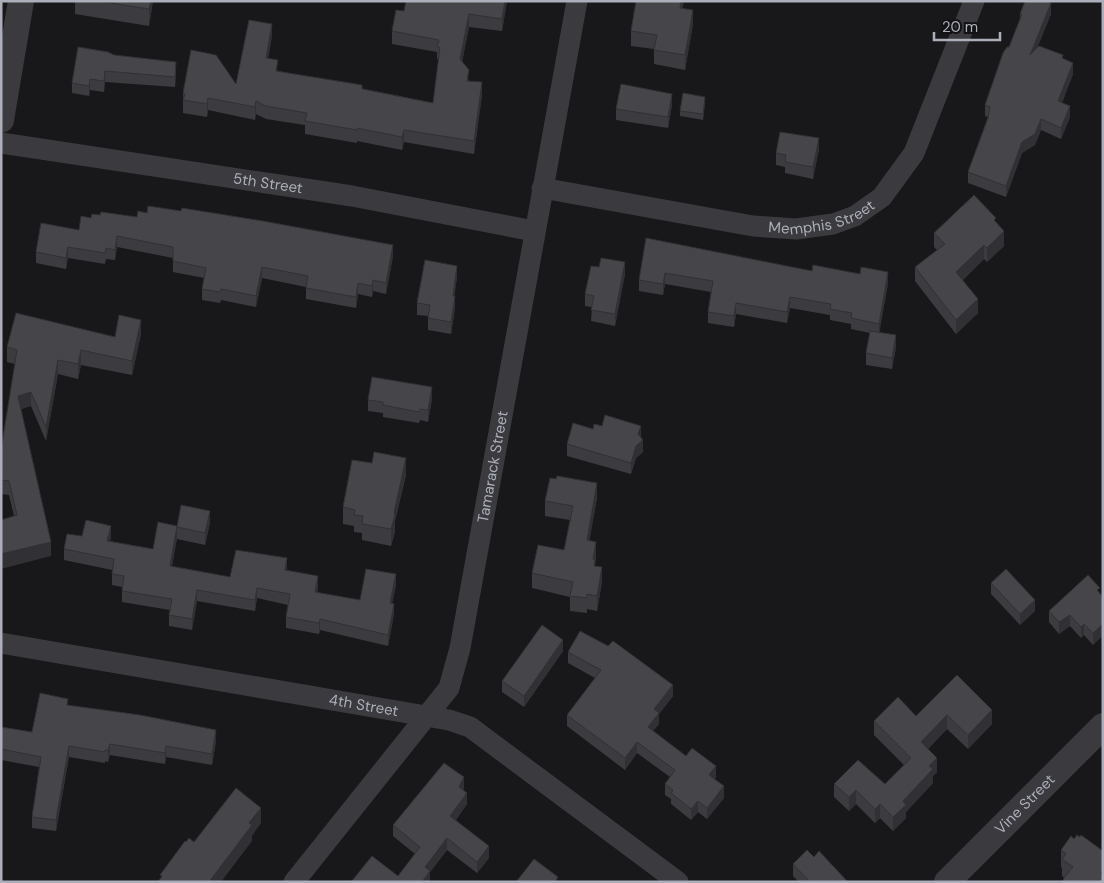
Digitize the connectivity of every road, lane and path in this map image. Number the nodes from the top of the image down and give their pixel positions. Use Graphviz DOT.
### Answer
graph roads {
  1 [pos="21,1"];
  2 [pos="577,1"];
  3 [pos="974,1"];
  4 [pos="1,120"];
  5 [pos="1,143"];
  6 [pos="542,188"];
  7 [pos="534,231"];
  8 [pos="1,643"];
  9 [pos="426,717"];
  10 [pos="1103,726"];
  11 [pos="294,882"];
  12 [pos="678,882"];
  13 [pos="947,882"];
  1 -- 4 [label="street"];
  2 -- 6 [label="street, Tamarack Street"];
  3 -- 6 [label="street, Memphis Street"];
  5 -- 7 [label="street, 5th Street"];
  6 -- 7 [label="street, Tamarack Street"];
  7 -- 9 [label="street, Tamarack Street"];
  8 -- 9 [label="street, 4th Street"];
  9 -- 11 [label="street, Tamarack Street"];
  9 -- 12 [label="street, 4th Street"];
  10 -- 13 [label="street, Vine Street"];
}
